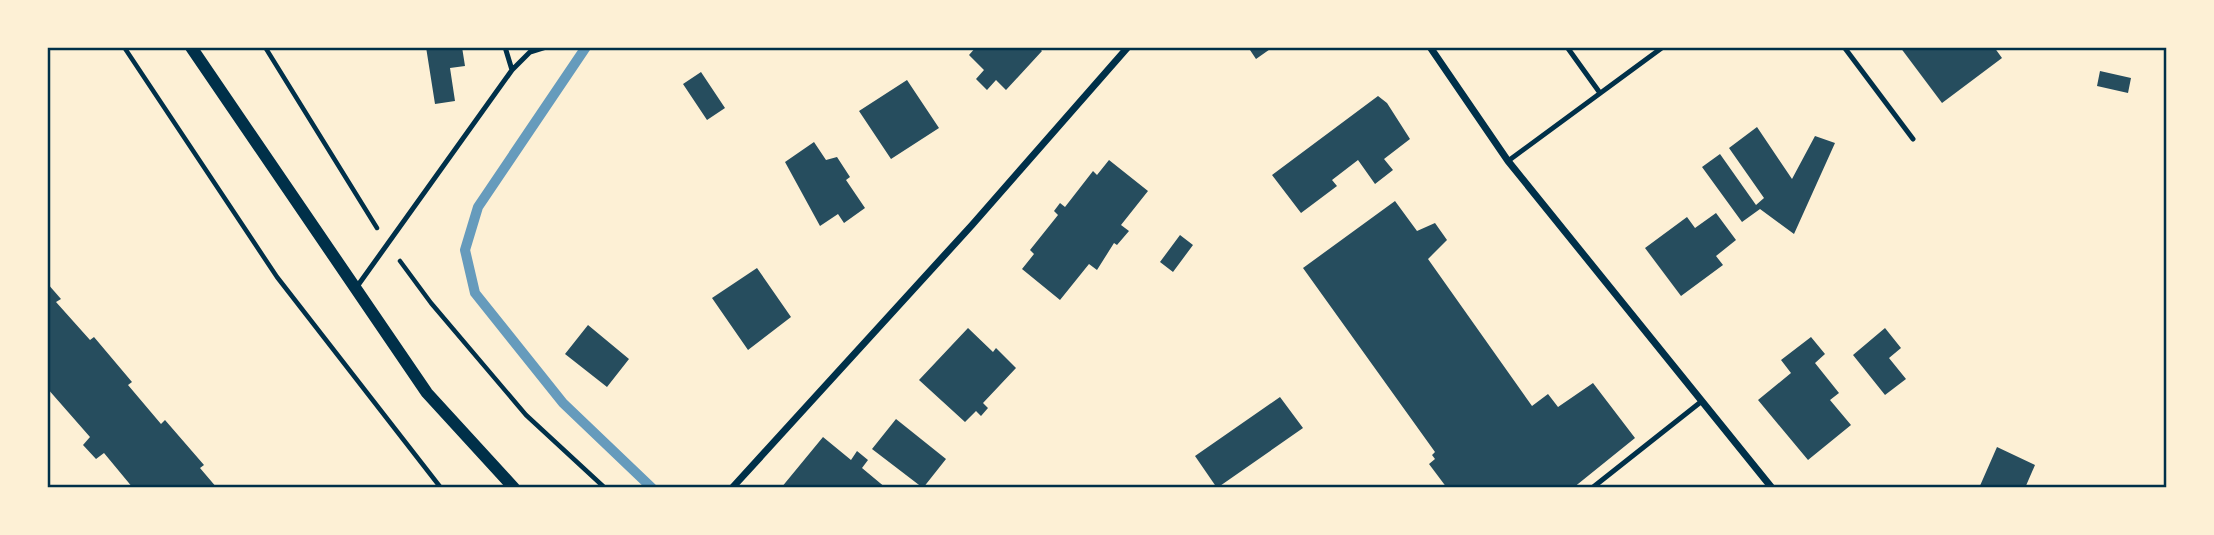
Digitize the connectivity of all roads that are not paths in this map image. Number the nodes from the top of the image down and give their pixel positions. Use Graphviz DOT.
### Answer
graph roads {
  1 [pos="191,47"];
  2 [pos="505,47"];
  3 [pos="546,47"];
  4 [pos="1128,47"];
  5 [pos="1430,47"];
  6 [pos="1567,47"];
  7 [pos="1664,47"];
  8 [pos="1844,47"];
  9 [pos="512,70"];
  10 [pos="1600,93"];
  11 [pos="1913,139"];
  12 [pos="1508,161"];
  13 [pos="354,291"];
  14 [pos="1702,401"];
  15 [pos="514,488"];
  16 [pos="732,488"];
  17 [pos="1592,488"];
  18 [pos="1772,488"];
  1 -- 13 [label="street"];
  2 -- 9 [label="lane"];
  3 -- 9 [label="lane"];
  4 -- 16 [label="street"];
  5 -- 12 [label="street"];
  6 -- 10 [label="lane"];
  7 -- 10 [label="lane"];
  8 -- 11 [label="lane"];
  9 -- 13 [label="lane"];
  10 -- 12 [label="lane"];
  12 -- 14 [label="street"];
  13 -- 15 [label="street"];
  14 -- 17 [label="lane"];
  14 -- 18 [label="street"];
}
